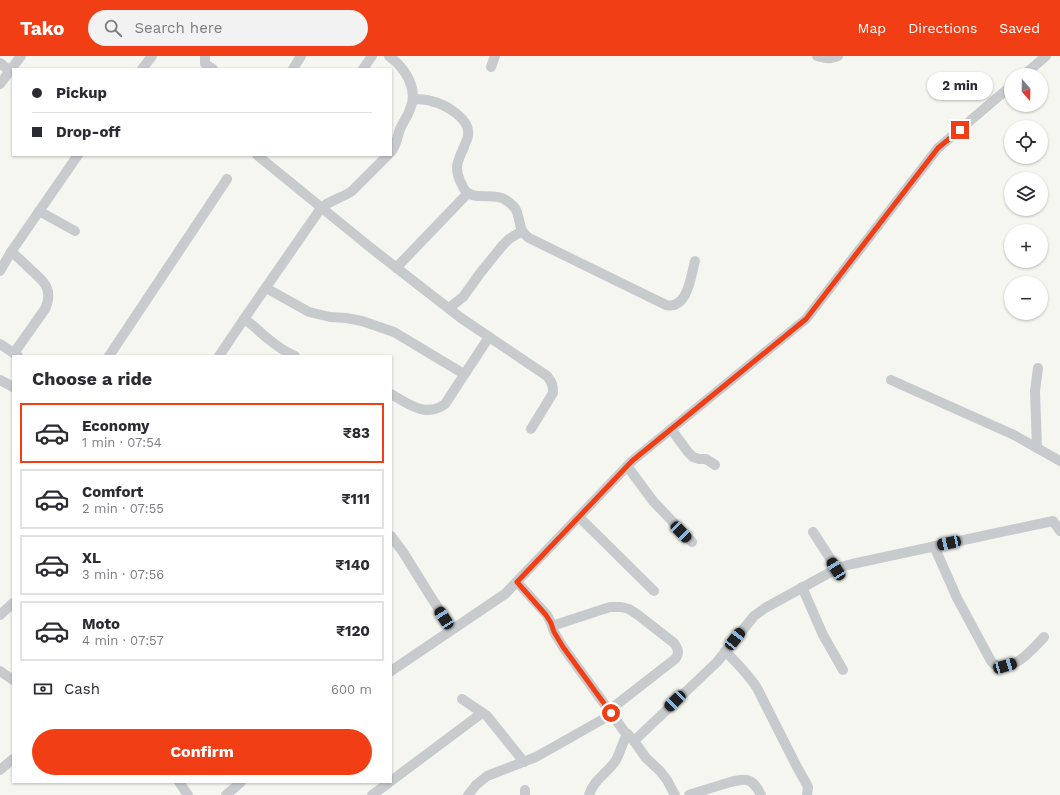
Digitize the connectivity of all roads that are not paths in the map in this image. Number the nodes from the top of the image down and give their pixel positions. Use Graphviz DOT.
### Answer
graph roads {
  1 [pos="21,56"];
  2 [pos="152,56"];
  3 [pos="205,56"];
  4 [pos="301,56"];
  5 [pos="372,56"];
  6 [pos="389,56"];
  7 [pos="495,56"];
  8 [pos="817,56"];
  9 [pos="838,56"];
  10 [pos="1046,56"];
  11 [pos="0,63"];
  12 [pos="491,67"];
  13 [pos="12,68"];
  14 [pos="12,68"];
  15 [pos="143,68"];
  16 [pos="211,68"];
  17 [pos="294,68"];
  18 [pos="364,68"];
  19 [pos="1032,68"];
  20 [pos="10,71"];
  21 [pos="0,84"];
  22 [pos="1004,92"];
  23 [pos="413,98"];
  24 [pos="392,151"];
  25 [pos="77,156"];
  26 [pos="258,156"];
  27 [pos="387,156"];
  28 [pos="227,179"];
  29 [pos="468,193"];
  30 [pos="321,208"];
  31 [pos="39,211"];
  32 [pos="74,231"];
  33 [pos="522,231"];
  34 [pos="11,252"];
  35 [pos="695,261"];
  36 [pos="396,268"];
  37 [pos="0,271"];
  38 [pos="266,288"];
  39 [pos="449,308"];
  40 [pos="244,319"];
  41 [pos="489,337"];
  42 [pos="0,344"];
  43 [pos="16,354"];
  44 [pos="110,355"];
  45 [pos="220,355"];
  46 [pos="293,355"];
  47 [pos="1038,368"];
  48 [pos="464,374"];
  49 [pos="0,380"];
  50 [pos="891,380"];
  51 [pos="12,386"];
  52 [pos="392,395"];
  53 [pos="531,429"];
  54 [pos="671,429"];
  55 [pos="1037,448"];
  56 [pos="1060,461"];
  57 [pos="715,465"];
  58 [pos="627,466"];
  59 [pos="579,517"];
  60 [pos="1057,518"];
  61 [pos="1060,531"];
  62 [pos="814,532"];
  63 [pos="392,537"];
  64 [pos="692,542"];
  65 [pos="934,546"];
  66 [pos="836,569"];
  67 [pos="517,582"];
  68 [pos="802,588"];
  69 [pos="654,591"];
  70 [pos="12,604"];
  71 [pos="0,615"];
  72 [pos="552,626"];
  73 [pos="452,629"];
  74 [pos="1044,637"];
  75 [pos="725,651"];
  76 [pos="392,670"];
  77 [pos="843,670"];
  78 [pos="0,671"];
  79 [pos="12,679"];
  80 [pos="462,699"];
  81 [pos="482,713"];
  82 [pos="611,713"];
  83 [pos="631,738"];
  84 [pos="12,760"];
  85 [pos="524,762"];
  86 [pos="0,770"];
  87 [pos="392,780"];
  88 [pos="180,783"];
  89 [pos="240,783"];
  90 [pos="389,783"];
  91 [pos="188,795"];
  92 [pos="226,795"];
  93 [pos="372,795"];
  94 [pos="468,795"];
  95 [pos="589,795"];
  96 [pos="675,795"];
  97 [pos="689,795"];
  98 [pos="761,795"];
  99 [pos="807,795"];
  1 -- 13 [label="street"];
  2 -- 15 [label="street"];
  3 -- 16 [label="street"];
  4 -- 17 [label="street"];
  5 -- 18 [label="street"];
  6 -- 23 [label="street"];
  7 -- 12 [label="street"];
  8 -- 9 [label="street"];
  10 -- 19 [label="street"];
  11 -- 20 [label="street"];
  14 -- 20 [label="street"];
  20 -- 21 [label="street"];
  22 -- 54 [label="street"];
  23 -- 24 [label="street"];
  23 -- 29 [label="street"];
  25 -- 31 [label="street"];
  26 -- 30 [label="street"];
  27 -- 30 [label="street"];
  28 -- 44 [label="street"];
  29 -- 33 [label="street"];
  29 -- 36 [label="street"];
  30 -- 36 [label="street"];
  30 -- 38 [label="street"];
  31 -- 32 [label="street"];
  31 -- 34 [label="street"];
  33 -- 35 [label="street"];
  33 -- 39 [label="street"];
  34 -- 37 [label="street"];
  34 -- 43 [label="street"];
  36 -- 39 [label="street"];
  38 -- 40 [label="street"];
  38 -- 48 [label="street"];
  39 -- 41 [label="street"];
  40 -- 45 [label="street"];
  40 -- 46 [label="street"];
  41 -- 48 [label="street"];
  41 -- 53 [label="street"];
  42 -- 43 [label="street"];
  47 -- 55 [label="street"];
  48 -- 52 [label="street"];
  49 -- 51 [label="street"];
  50 -- 55 [label="street"];
  54 -- 57 [label="street"];
  54 -- 58 [label="street"];
  55 -- 56 [label="street"];
  58 -- 59 [label="street"];
  58 -- 64 [label="street"];
  59 -- 67 [label="street"];
  59 -- 69 [label="street"];
  60 -- 61 [label="street"];
  60 -- 65 [label="street"];
  62 -- 66 [label="street"];
  63 -- 73 [label="street"];
  65 -- 66 [label="street"];
  65 -- 74 [label="street"];
  66 -- 68 [label="street"];
  67 -- 72 [label="street"];
  67 -- 73 [label="street"];
  68 -- 75 [label="street"];
  68 -- 77 [label="street"];
  70 -- 71 [label="street"];
  72 -- 82 [label="street"];
  72 -- 82 [label="street"];
  73 -- 76 [label="street"];
  75 -- 83 [label="street"];
  75 -- 99 [label="street"];
  78 -- 79 [label="street"];
  80 -- 81 [label="street"];
  81 -- 85 [label="street"];
  81 -- 87 [label="street"];
  82 -- 83 [label="street"];
  82 -- 85 [label="street"];
  83 -- 95 [label="street"];
  83 -- 96 [label="street"];
  84 -- 86 [label="street"];
  85 -- 94 [label="street"];
  88 -- 91 [label="street"];
  89 -- 92 [label="street"];
  90 -- 93 [label="street"];
  97 -- 98 [label="street"];
}
